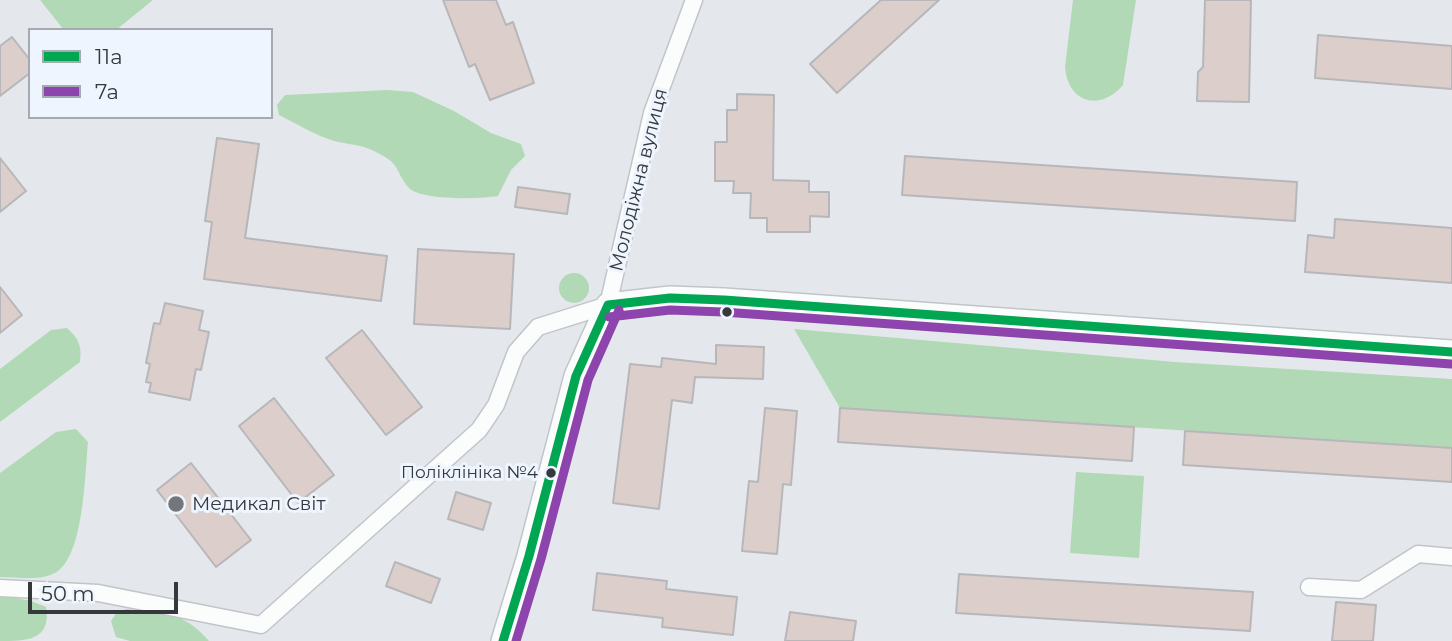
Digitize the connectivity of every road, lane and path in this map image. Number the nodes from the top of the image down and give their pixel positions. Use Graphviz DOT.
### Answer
graph roads {
  1 [pos="694,0"];
  2 [pos="608,305"];
  3 [pos="1452,352"];
  4 [pos="1452,557"];
  5 [pos="1309,587"];
  6 [pos="0,589"];
  7 [pos="503,641"];
  1 -- 2 [label="street, Молодіжна вулиця"];
  2 -- 3 [label="street"];
  2 -- 6 [label="street"];
  2 -- 7 [label="street, Молодіжна вулиця"];
  4 -- 5 [label="street"];
}
